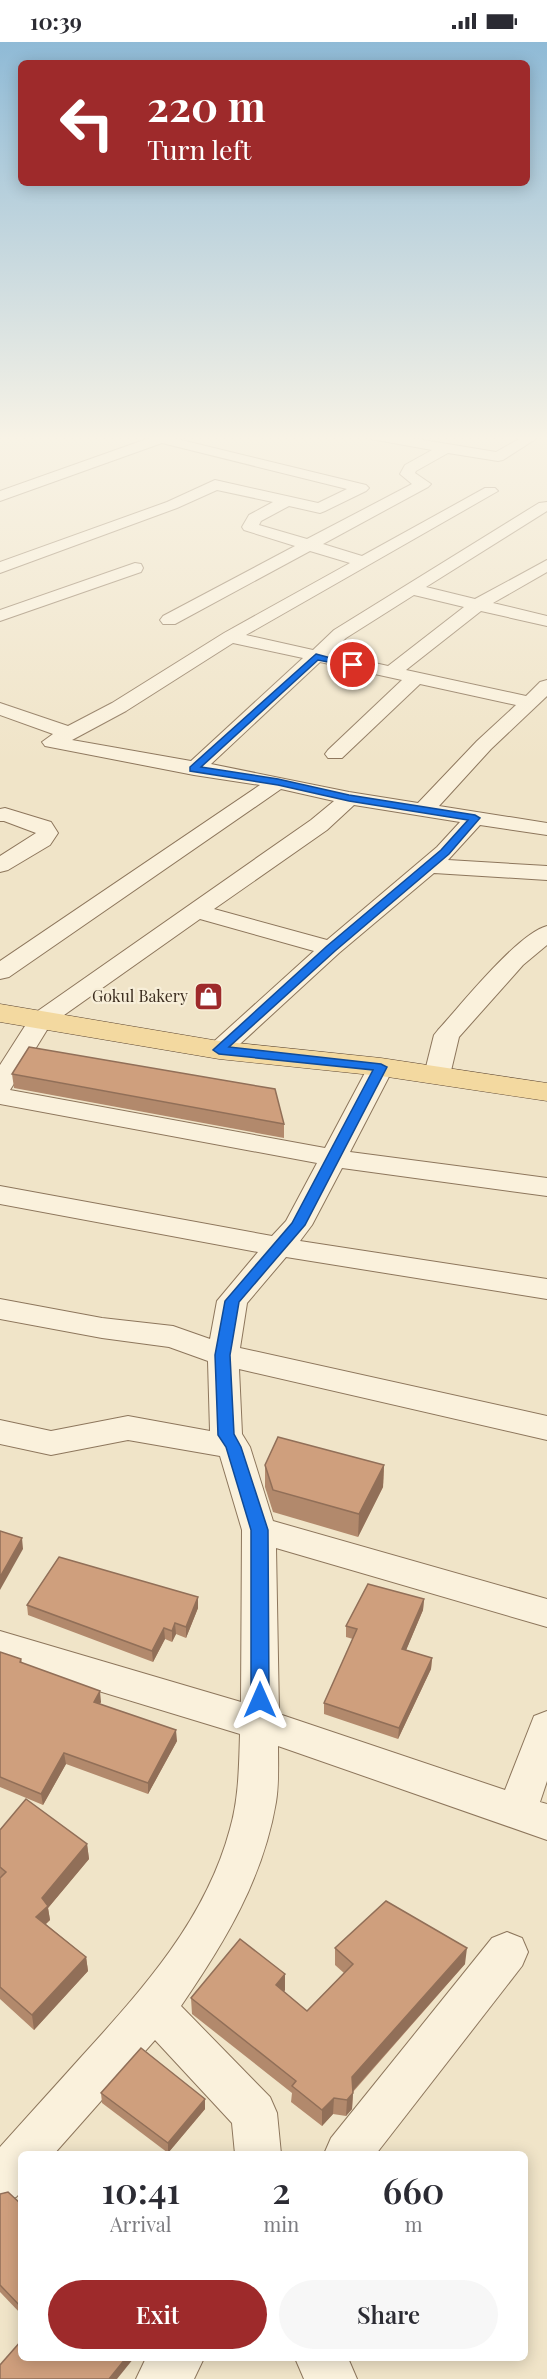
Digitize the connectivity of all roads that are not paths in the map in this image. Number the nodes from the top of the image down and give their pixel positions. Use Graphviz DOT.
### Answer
graph roads {
  1 [pos="66,544"];
  2 [pos="302,544"];
  3 [pos="312,544"];
  4 [pos="396,544"];
  5 [pos="482,544"];
  6 [pos="308,546"];
  7 [pos="0,550"];
  8 [pos="25,559"];
  9 [pos="364,562"];
  10 [pos="547,565"];
  11 [pos="0,568"];
  12 [pos="135,568"];
  13 [pos="411,589"];
  14 [pos="477,604"];
  15 [pos="0,616"];
  16 [pos="169,620"];
  17 [pos="547,621"];
  18 [pos="230,636"];
  19 [pos="316,657"];
  20 [pos="390,673"];
  21 [pos="415,678"];
  22 [pos="547,686"];
  23 [pos="528,702"];
  24 [pos="0,709"];
  25 [pos="70,733"];
  26 [pos="335,754"];
  27 [pos="194,769"];
  28 [pos="278,782"];
  29 [pos="349,798"];
  30 [pos="424,809"];
  31 [pos="0,815"];
  32 [pos="475,818"];
  33 [pos="543,828"];
  34 [pos="0,866"];
  35 [pos="429,866"];
  36 [pos="530,877"];
  37 [pos="196,911"];
  38 [pos="547,933"];
  39 [pos="331,948"];
  40 [pos="0,972"];
  41 [pos="0,1013"];
  42 [pos="40,1020"];
  43 [pos="219,1050"];
  44 [pos="381,1067"];
  45 [pos="437,1075"];
  46 [pos="0,1085"];
  47 [pos="547,1092"];
  48 [pos="0,1096"];
  49 [pos="333,1158"];
  50 [pos="547,1187"];
  51 [pos="0,1195"];
  52 [pos="279,1247"];
  53 [pos="547,1289"];
  54 [pos="0,1309"];
  55 [pos="223,1355"];
  56 [pos="547,1428"];
  57 [pos="0,1432"];
  58 [pos="234,1447"];
  59 [pos="259,1530"];
  60 [pos="547,1613"];
  61 [pos="0,1646"];
  62 [pos="260,1724"];
  63 [pos="547,1727"];
  64 [pos="532,1818"];
  65 [pos="507,1952"];
  66 [pos="154,2008"];
  67 [pos="27,2151"];
  68 [pos="258,2151"];
  69 [pos="349,2151"];
  70 [pos="18,2161"];
  71 [pos="0,2181"];
  72 [pos="176,2361"];
  73 [pos="322,2361"];
  74 [pos="161,2379"];
  75 [pos="332,2379"];
  1 -- 8 [label="street"];
  2 -- 6 [label="street"];
  3 -- 6 [label="street"];
  4 -- 9 [label="street"];
  5 -- 13 [label="street"];
  6 -- 9 [label="street"];
  6 -- 16 [label="street"];
  7 -- 8 [label="street"];
  8 -- 11 [label="street"];
  9 -- 18 [label="street"];
  10 -- 14 [label="street"];
  12 -- 15 [label="street"];
  13 -- 14 [label="street"];
  13 -- 19 [label="street"];
  14 -- 17 [label="street"];
  14 -- 20 [label="street"];
  18 -- 19 [label="street"];
  18 -- 25 [label="street"];
  19 -- 20 [label="street"];
  19 -- 27 [label="street"];
  20 -- 21 [label="street"];
  21 -- 23 [label="street"];
  21 -- 26 [label="street"];
  22 -- 23 [label="street"];
  23 -- 30 [label="street"];
  24 -- 25 [label="street"];
  25 -- 27 [label="street"];
  27 -- 28 [label="street"];
  28 -- 29 [label="street"];
  28 -- 40 [label="street"];
  29 -- 30 [label="street"];
  29 -- 37 [label="street"];
  30 -- 32 [label="street"];
  31 -- 34 [label="street"];
  32 -- 33 [label="street"];
  32 -- 35 [label="street"];
  33 -- 36 [label="street"];
  35 -- 36 [label="street"];
  35 -- 39 [label="street"];
  37 -- 39 [label="street"];
  37 -- 42 [label="street"];
  38 -- 45 [label="street"];
  39 -- 43 [label="street"];
  41 -- 42 [label="main road"];
  42 -- 43 [label="main road"];
  42 -- 46 [label="street"];
  43 -- 44 [label="main road"];
  44 -- 45 [label="main road"];
  44 -- 49 [label="street"];
  45 -- 47 [label="main road"];
  48 -- 49 [label="street"];
  49 -- 50 [label="street"];
  49 -- 52 [label="street"];
  51 -- 52 [label="street"];
  52 -- 53 [label="street"];
  52 -- 55 [label="street"];
  54 -- 55 [label="street"];
  55 -- 56 [label="street"];
  55 -- 58 [label="street"];
  57 -- 58 [label="street"];
  58 -- 59 [label="street"];
  59 -- 60 [label="street"];
  59 -- 62 [label="street"];
  61 -- 62 [label="street"];
  62 -- 64 [label="street"];
  62 -- 66 [label="street"];
  63 -- 64 [label="street"];
  65 -- 69 [label="street"];
  66 -- 67 [label="street"];
  66 -- 68 [label="street"];
  70 -- 71 [label="street"];
  72 -- 74 [label="street"];
  73 -- 75 [label="street"];
}
